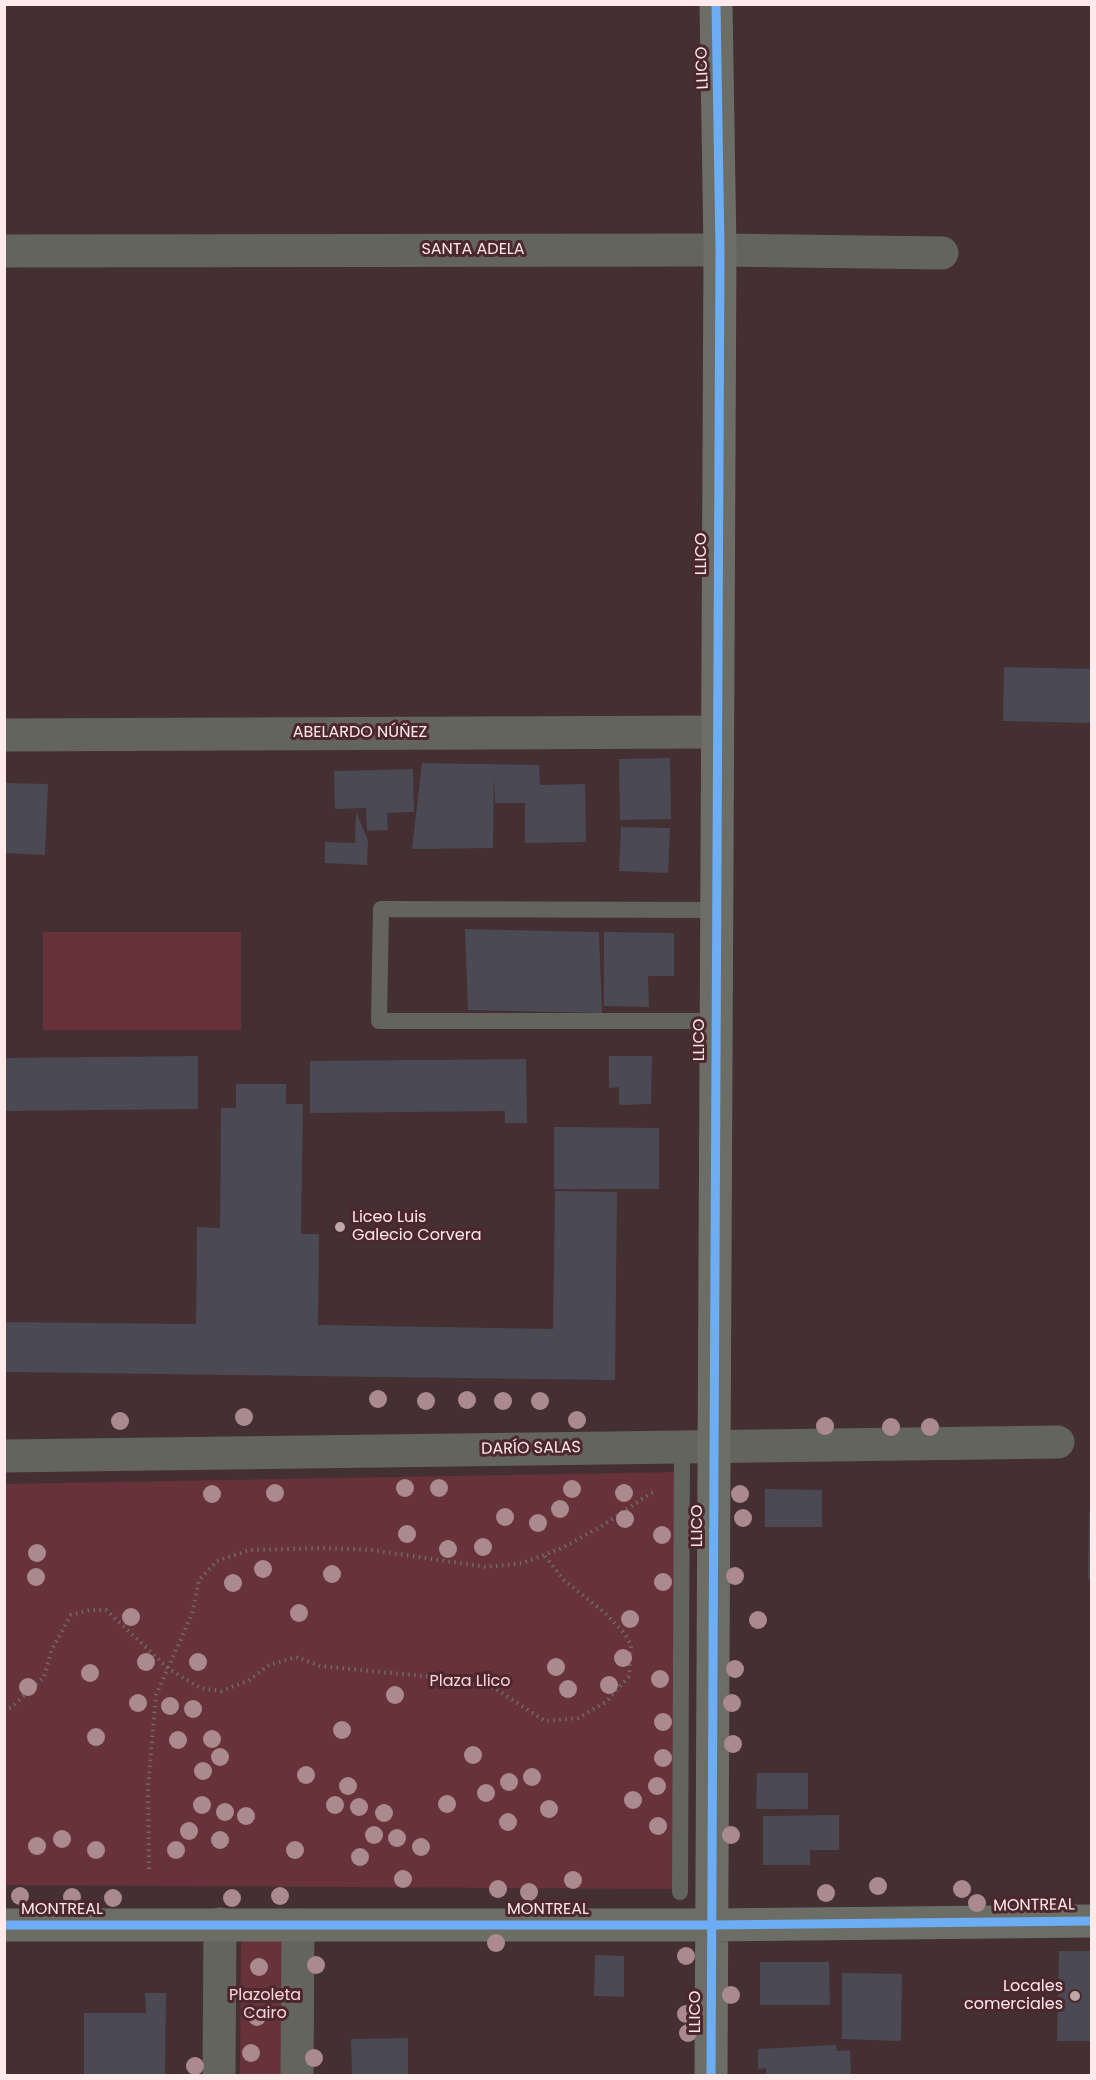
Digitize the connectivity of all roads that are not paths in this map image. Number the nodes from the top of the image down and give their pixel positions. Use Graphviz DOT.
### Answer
graph roads {
  1 [pos="716,4"];
  2 [pos="720,250"];
  3 [pos="4,251"];
  4 [pos="942,253"];
  5 [pos="716,732"];
  6 [pos="4,735"];
  7 [pos="716,910"];
  8 [pos="715,1021"];
  9 [pos="1058,1442"];
  10 [pos="698,1447"];
  11 [pos="4,1456"];
  12 [pos="680,1892"];
  13 [pos="1092,1921"];
  14 [pos="220,1924"];
  15 [pos="4,1925"];
  16 [pos="298,1925"];
  17 [pos="711,1925"];
  18 [pos="219,2076"];
  19 [pos="297,2076"];
  20 [pos="711,2076"];
  1 -- 2 [label="street, LLICO"];
  2 -- 3 [label="street, SANTA ADELA"];
  2 -- 4 [label="street, SANTA ADELA"];
  2 -- 5 [label="street, LLICO"];
  5 -- 6 [label="street, ABELARDO NÚÑEZ"];
  5 -- 7 [label="street, LLICO"];
  7 -- 8 [label="street, LLICO"];
  7 -- 8 [label="lane"];
  8 -- 10 [label="street, LLICO"];
  9 -- 10 [label="street, DARÍO SALAS"];
  10 -- 11 [label="street, DARÍO SALAS"];
  10 -- 12 [label="lane"];
  10 -- 17 [label="street, LLICO"];
  13 -- 17 [label="street, MONTREAL"];
  14 -- 15 [label="street, MONTREAL"];
  14 -- 16 [label="street, MONTREAL"];
  14 -- 18 [label="street"];
  16 -- 17 [label="street, MONTREAL"];
  16 -- 19 [label="street"];
  17 -- 20 [label="street, LLICO"];
}
